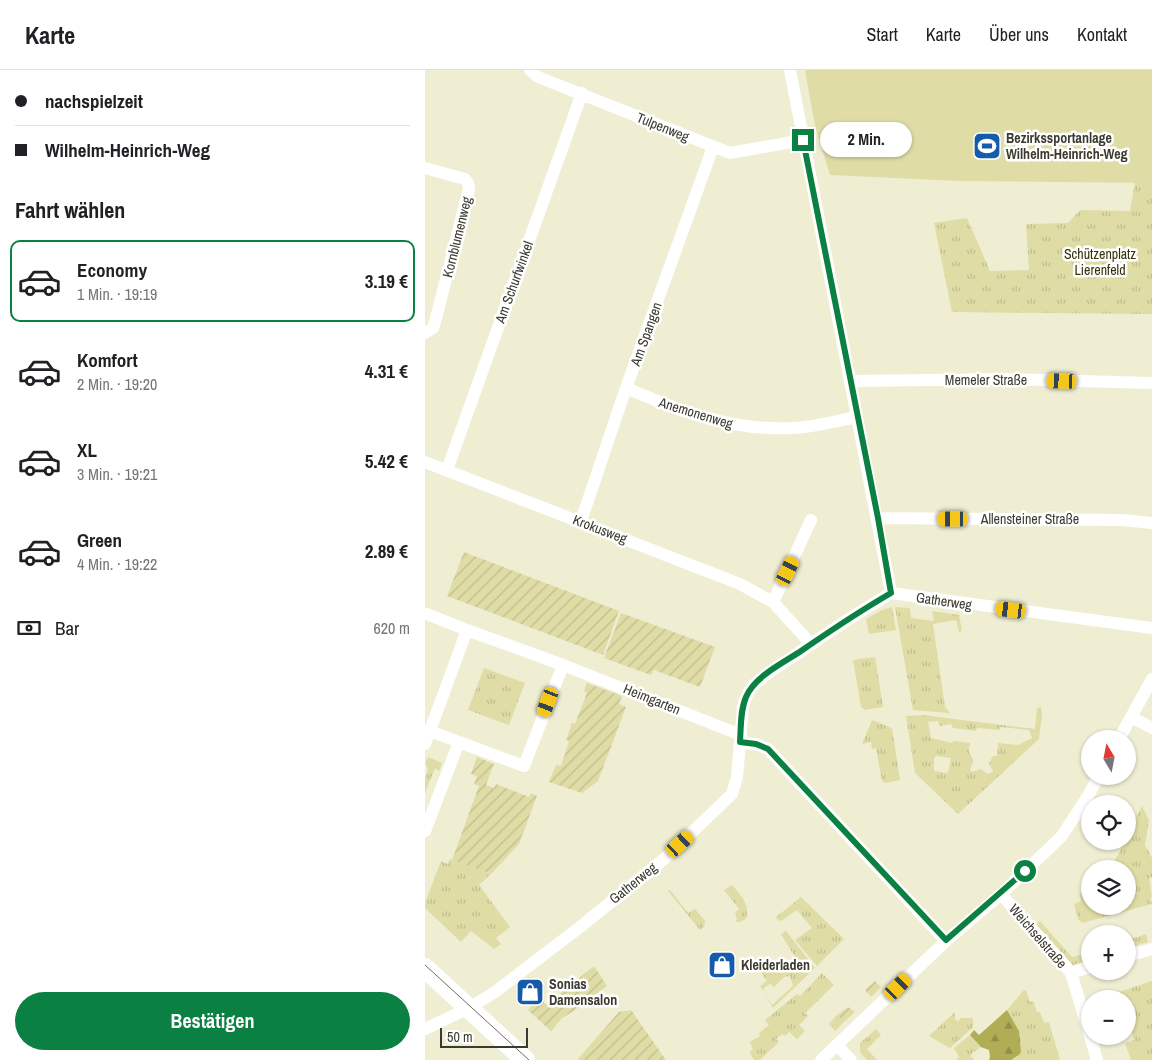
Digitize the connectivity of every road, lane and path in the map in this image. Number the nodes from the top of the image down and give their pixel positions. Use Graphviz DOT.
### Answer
graph roads {
  1 [pos="530,70"];
  2 [pos="790,70"];
  3 [pos="582,93"];
  4 [pos="803,140"];
  5 [pos="713,147"];
  6 [pos="425,168"];
  7 [pos="426,333"];
  8 [pos="850,381"];
  9 [pos="1152,383"];
  10 [pos="626,388"];
  11 [pos="857,417"];
  12 [pos="425,462"];
  13 [pos="447,470"];
  14 [pos="878,518"];
  15 [pos="811,520"];
  16 [pos="581,521"];
  17 [pos="1152,523"];
  18 [pos="891,593"];
  19 [pos="773,602"];
  20 [pos="427,614"];
  21 [pos="1152,628"];
  22 [pos="467,630"];
  23 [pos="811,644"];
  24 [pos="563,665"];
  25 [pos="1152,679"];
  26 [pos="1131,717"];
  27 [pos="1152,728"];
  28 [pos="1124,730"];
  29 [pos="430,732"];
  30 [pos="740,739"];
  31 [pos="459,742"];
  32 [pos="425,744"];
  33 [pos="1094,785"];
  34 [pos="425,831"];
  35 [pos="1001,894"];
  36 [pos="946,940"];
  37 [pos="1152,949"];
  38 [pos="1136,953"];
  39 [pos="425,968"];
  40 [pos="1081,970"];
  41 [pos="1071,973"];
  42 [pos="1081,1006"];
  43 [pos="469,1008"];
  44 [pos="425,1029"];
  45 [pos="837,1045"];
  46 [pos="1093,1045"];
  47 [pos="525,1060"];
  48 [pos="821,1060"];
  49 [pos="851,1060"];
  50 [pos="1097,1060"];
  1 -- 3 [label="street, Tulpenweg"];
  2 -- 4 [label="street"];
  3 -- 5 [label="street, Tulpenweg"];
  3 -- 13 [label="street, Am Schurfwinkel"];
  4 -- 5 [label="street, Tulpenweg"];
  4 -- 8 [label="street"];
  5 -- 10 [label="street, Am Spangen"];
  6 -- 7 [label="street, Kornblumenweg"];
  8 -- 9 [label="street, Memeler Straße"];
  8 -- 11 [label="street"];
  10 -- 11 [label="street, Anemonenweg"];
  10 -- 16 [label="street, Am Spangen"];
  11 -- 14 [label="street"];
  12 -- 13 [label="street, Krokusweg"];
  13 -- 16 [label="street, Krokusweg"];
  14 -- 17 [label="street, Allensteiner Straße"];
  14 -- 18 [label="street"];
  15 -- 19 [label="street"];
  16 -- 19 [label="street, Krokusweg"];
  18 -- 21 [label="street, Gatherweg"];
  18 -- 23 [label="street, Gatherweg"];
  19 -- 23 [label="street, Krokusweg"];
  20 -- 22 [label="street, Heimgarten"];
  22 -- 24 [label="street, Heimgarten"];
  22 -- 29 [label="street"];
  23 -- 30 [label="street, Gatherweg"];
  24 -- 30 [label="street, Heimgarten"];
  24 -- 31 [label="street"];
  25 -- 26 [label="street"];
  26 -- 27 [label="street"];
  26 -- 28 [label="street"];
  29 -- 31 [label="street"];
  29 -- 32 [label="street"];
  30 -- 36 [label="street, Heimgarten"];
  30 -- 43 [label="street, Gatherweg"];
  31 -- 34 [label="street"];
  33 -- 35 [label="street"];
  35 -- 36 [label="street"];
  35 -- 41 [label="street, Weichselstraße"];
  36 -- 45 [label="street"];
  37 -- 38 [label="street"];
  39 -- 43 [label="main road"];
  40 -- 41 [label="street"];
  41 -- 42 [label="street, Weichselstraße"];
  43 -- 44 [label="street, Gatherweg"];
  43 -- 47 [label="main road"];
  45 -- 48 [label="street"];
  45 -- 49 [label="street"];
  46 -- 50 [label="street, Weichselstraße"];
}
